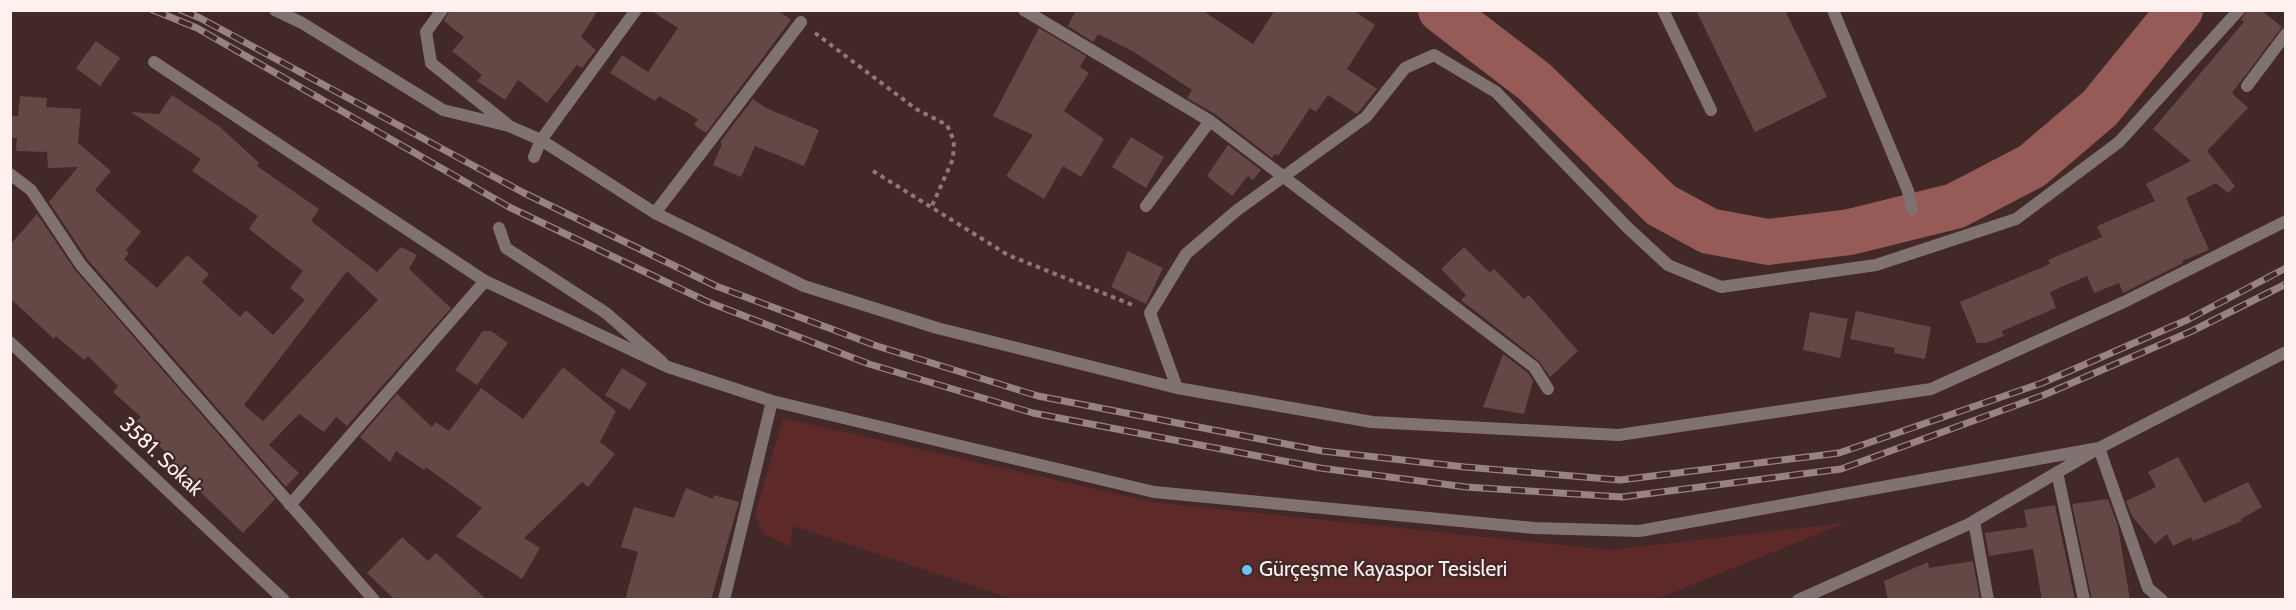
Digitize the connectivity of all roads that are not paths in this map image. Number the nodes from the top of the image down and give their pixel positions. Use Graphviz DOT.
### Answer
graph roads {
  1 [pos="275,10"];
  2 [pos="442,10"];
  3 [pos="636,10"];
  4 [pos="1024,10"];
  5 [pos="1663,10"];
  6 [pos="1833,10"];
  7 [pos="2239,10"];
  8 [pos="801,22"];
  9 [pos="2286,34"];
  10 [pos="154,62"];
  11 [pos="2247,86"];
  12 [pos="1711,110"];
  13 [pos="1210,120"];
  14 [pos="509,126"];
  15 [pos="541,140"];
  16 [pos="534,157"];
  17 [pos="10,174"];
  18 [pos="1281,177"];
  19 [pos="1146,206"];
  20 [pos="1912,209"];
  21 [pos="655,213"];
  22 [pos="2286,221"];
  23 [pos="499,228"];
  24 [pos="485,280"];
  25 [pos="10,342"];
  26 [pos="2286,352"];
  27 [pos="668,367"];
  28 [pos="1177,388"];
  29 [pos="1548,389"];
  30 [pos="772,402"];
  31 [pos="2099,448"];
  32 [pos="2057,472"];
  33 [pos="290,505"];
  34 [pos="1974,521"];
  35 [pos="284,600"];
  36 [pos="374,600"];
  37 [pos="724,600"];
  38 [pos="1798,600"];
  39 [pos="1988,600"];
  40 [pos="2084,600"];
  41 [pos="2162,600"];
  1 -- 14 [label="street"];
  2 -- 14 [label="street"];
  3 -- 15 [label="street"];
  4 -- 13 [label="street"];
  5 -- 12 [label="street"];
  6 -- 20 [label="street"];
  7 -- 18 [label="street"];
  8 -- 21 [label="street"];
  9 -- 11 [label="street"];
  10 -- 24 [label="street"];
  13 -- 18 [label="street"];
  13 -- 19 [label="street"];
  14 -- 15 [label="street"];
  15 -- 16 [label="street"];
  15 -- 21 [label="street"];
  17 -- 33 [label="street"];
  18 -- 28 [label="street"];
  18 -- 29 [label="street"];
  21 -- 28 [label="street"];
  22 -- 28 [label="street"];
  23 -- 27 [label="street"];
  24 -- 27 [label="street"];
  24 -- 33 [label="street"];
  25 -- 35 [label="street, 3581. Sokak"];
  26 -- 31 [label="street"];
  27 -- 30 [label="street"];
  30 -- 31 [label="street"];
  30 -- 37 [label="street"];
  31 -- 32 [label="street"];
  31 -- 41 [label="street"];
  32 -- 34 [label="street"];
  32 -- 40 [label="street"];
  33 -- 36 [label="street"];
  34 -- 38 [label="street"];
  34 -- 39 [label="street"];
}
